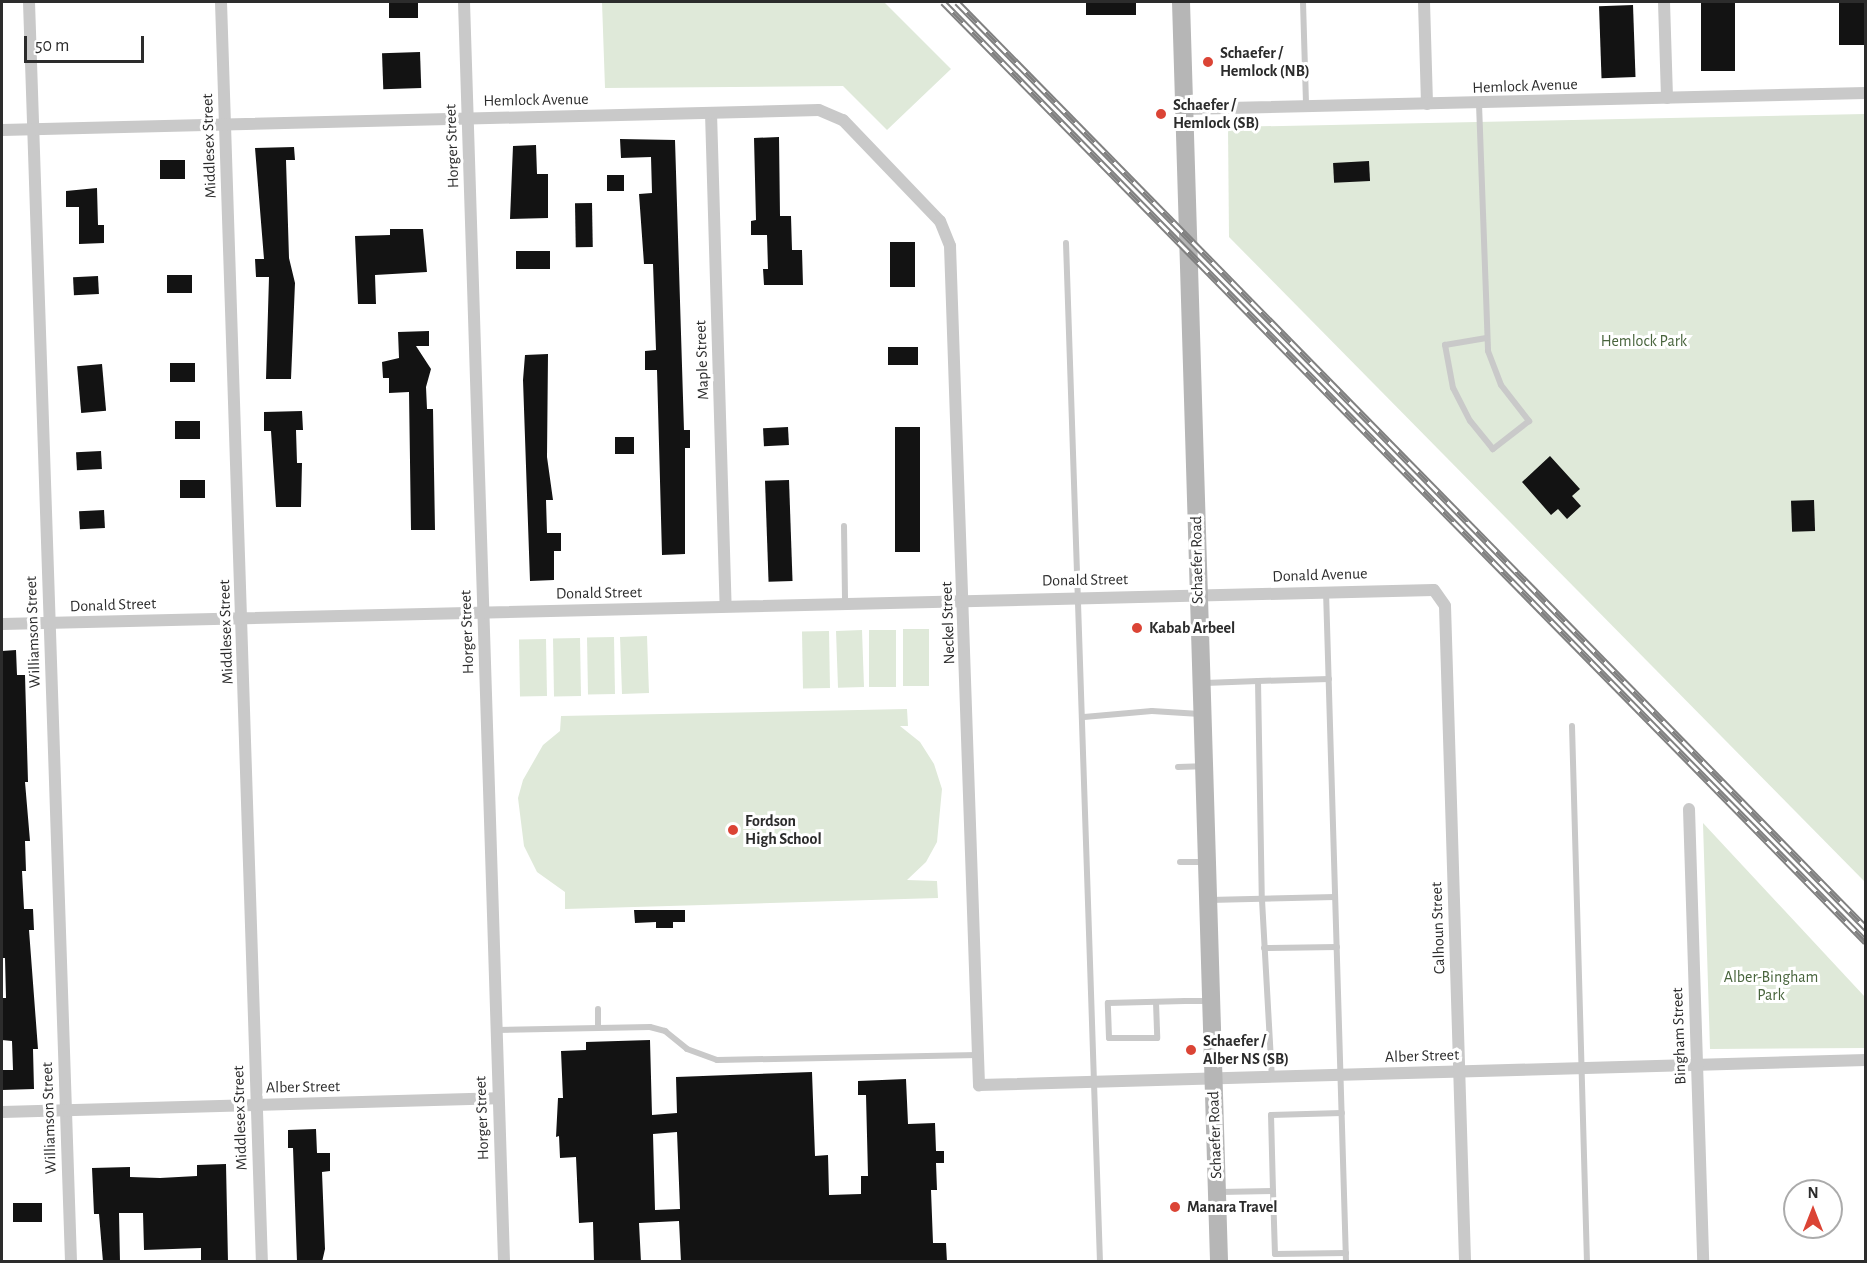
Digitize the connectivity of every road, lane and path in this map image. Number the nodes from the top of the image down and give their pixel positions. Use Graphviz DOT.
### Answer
graph roads {
  1 [pos="29,2"];
  2 [pos="221,2"];
  3 [pos="464,2"];
  4 [pos="1181,2"];
  5 [pos="1303,2"];
  6 [pos="1424,2"];
  7 [pos="1664,2"];
  8 [pos="1866,93"];
  9 [pos="1667,98"];
  10 [pos="1427,104"];
  11 [pos="1479,104"];
  12 [pos="1306,106"];
  13 [pos="1186,109"];
  14 [pos="711,113"];
  15 [pos="468,118"];
  16 [pos="225,124"];
  17 [pos="2,130"];
  18 [pos="32,130"];
  19 [pos="900,179"];
  20 [pos="1066,243"];
  21 [pos="1486,338"];
  22 [pos="844,526"];
  23 [pos="1326,591"];
  24 [pos="1198,595"];
  25 [pos="1441,596"];
  26 [pos="1079,597"];
  27 [pos="964,600"];
  28 [pos="844,603"];
  29 [pos="726,606"];
  30 [pos="483,612"];
  31 [pos="242,617"];
  32 [pos="49,623"];
  33 [pos="2,624"];
  34 [pos="1329,679"];
  35 [pos="1258,681"];
  36 [pos="1200,683"];
  37 [pos="1201,714"];
  38 [pos="1084,717"];
  39 [pos="1572,726"];
  40 [pos="1205,766"];
  41 [pos="1178,767"];
  42 [pos="1689,810"];
  43 [pos="1180,862"];
  44 [pos="1208,862"];
  45 [pos="1335,897"];
  46 [pos="1209,900"];
  47 [pos="1262,900"];
  48 [pos="1337,946"];
  49 [pos="1264,948"];
  50 [pos="1211,1001"];
  51 [pos="1156,1002"];
  52 [pos="598,1009"];
  53 [pos="598,1028"];
  54 [pos="495,1030"];
  55 [pos="978,1055"];
  56 [pos="1866,1060"];
  57 [pos="1697,1065"];
  58 [pos="1581,1068"];
  59 [pos="1459,1071"];
  60 [pos="1341,1075"];
  61 [pos="1272,1077"];
  62 [pos="1213,1079"];
  63 [pos="1094,1082"];
  64 [pos="979,1085"];
  65 [pos="497,1098"];
  66 [pos="255,1104"];
  67 [pos="65,1110"];
  68 [pos="2,1112"];
  69 [pos="1342,1113"];
  70 [pos="1273,1191"];
  71 [pos="1216,1192"];
  72 [pos="1346,1253"];
  73 [pos="71,1262"];
  74 [pos="262,1262"];
  75 [pos="504,1262"];
  76 [pos="1100,1262"];
  77 [pos="1219,1262"];
  78 [pos="1346,1262"];
  79 [pos="1465,1262"];
  80 [pos="1587,1262"];
  81 [pos="1703,1262"];
  1 -- 18 [label="street, Williamson Street"];
  2 -- 16 [label="street, Middlesex Street"];
  3 -- 15 [label="street, Horger Street"];
  4 -- 13 [label="main road, Schaefer Road"];
  5 -- 12 [label="lane"];
  6 -- 10 [label="street"];
  7 -- 9 [label="street"];
  8 -- 9 [label="street, Hemlock Avenue"];
  9 -- 11 [label="street, Hemlock Avenue"];
  10 -- 11 [label="street, Hemlock Avenue"];
  10 -- 12 [label="street, Hemlock Avenue"];
  11 -- 21 [label="lane"];
  12 -- 13 [label="street, Hemlock Avenue"];
  13 -- 24 [label="main road, Schaefer Road"];
  14 -- 15 [label="street, Hemlock Avenue"];
  14 -- 19 [label="street, Hemlock Avenue"];
  14 -- 29 [label="street, Maple Street"];
  15 -- 16 [label="street, Hemlock Avenue"];
  15 -- 30 [label="street, Horger Street"];
  16 -- 18 [label="street, Hemlock Avenue"];
  16 -- 31 [label="street, Middlesex Street"];
  17 -- 18 [label="street, Hemlock Avenue"];
  18 -- 32 [label="street, Williamson Street"];
  19 -- 27 [label="street, Neckel Street"];
  20 -- 26 [label="lane"];
  21 -- 21 [label="lane"];
  22 -- 28 [label="lane"];
  23 -- 24 [label="street, Donald Avenue"];
  23 -- 25 [label="street, Donald Avenue"];
  23 -- 34 [label="lane"];
  24 -- 26 [label="street, Donald Street"];
  24 -- 36 [label="main road, Schaefer Road"];
  25 -- 59 [label="street, Calhoun Street"];
  26 -- 27 [label="street, Donald Street"];
  26 -- 38 [label="lane"];
  27 -- 28 [label="street, Donald Street"];
  27 -- 55 [label="street, Neckel Street"];
  28 -- 29 [label="street, Donald Street"];
  29 -- 30 [label="street, Donald Street"];
  30 -- 31 [label="street, Donald Street"];
  30 -- 54 [label="street, Horger Street"];
  31 -- 32 [label="street, Donald Street"];
  31 -- 66 [label="street, Middlesex Street"];
  32 -- 33 [label="street, Donald Street"];
  32 -- 67 [label="street, Williamson Street"];
  34 -- 35 [label="lane"];
  34 -- 45 [label="lane"];
  35 -- 36 [label="lane"];
  35 -- 47 [label="lane"];
  36 -- 37 [label="main road, Schaefer Road"];
  37 -- 38 [label="lane"];
  37 -- 40 [label="main road, Schaefer Road"];
  38 -- 63 [label="lane"];
  39 -- 58 [label="lane"];
  40 -- 41 [label="lane"];
  40 -- 44 [label="main road, Schaefer Road"];
  42 -- 57 [label="street, Bingham Street"];
  43 -- 44 [label="lane"];
  44 -- 46 [label="main road, Schaefer Road"];
  45 -- 47 [label="lane"];
  45 -- 48 [label="lane"];
  46 -- 47 [label="lane"];
  46 -- 50 [label="main road, Schaefer Road"];
  47 -- 49 [label="lane"];
  48 -- 49 [label="lane"];
  48 -- 60 [label="lane"];
  49 -- 61 [label="lane"];
  50 -- 51 [label="lane"];
  50 -- 62 [label="main road, Schaefer Road"];
  51 -- 51 [label="lane"];
  52 -- 53 [label="lane"];
  53 -- 54 [label="lane"];
  53 -- 55 [label="lane"];
  54 -- 65 [label="street, Horger Street"];
  55 -- 64 [label="street, Neckel Street"];
  56 -- 57 [label="street, Alber Street"];
  57 -- 58 [label="street, Alber Street"];
  57 -- 81 [label="street, Bingham Street"];
  58 -- 59 [label="street, Alber Street"];
  58 -- 80 [label="lane"];
  59 -- 60 [label="street, Alber Street"];
  59 -- 79 [label="street, Calhoun Street"];
  60 -- 61 [label="street, Alber Street"];
  60 -- 69 [label="lane"];
  61 -- 62 [label="street, Alber Street"];
  62 -- 63 [label="street, Alber Street"];
  62 -- 71 [label="main road, Schaefer Road"];
  63 -- 64 [label="street, Alber Street"];
  63 -- 76 [label="lane"];
  65 -- 66 [label="street, Alber Street"];
  65 -- 75 [label="street, Horger Street"];
  66 -- 67 [label="street, Alber Street"];
  66 -- 74 [label="street, Middlesex Street"];
  67 -- 68 [label="street, Alber Street"];
  67 -- 73 [label="street, Williamson Street"];
  69 -- 70 [label="lane"];
  69 -- 72 [label="lane"];
  70 -- 71 [label="lane"];
  70 -- 72 [label="lane"];
  71 -- 77 [label="main road, Schaefer Road"];
  72 -- 78 [label="lane"];
}
